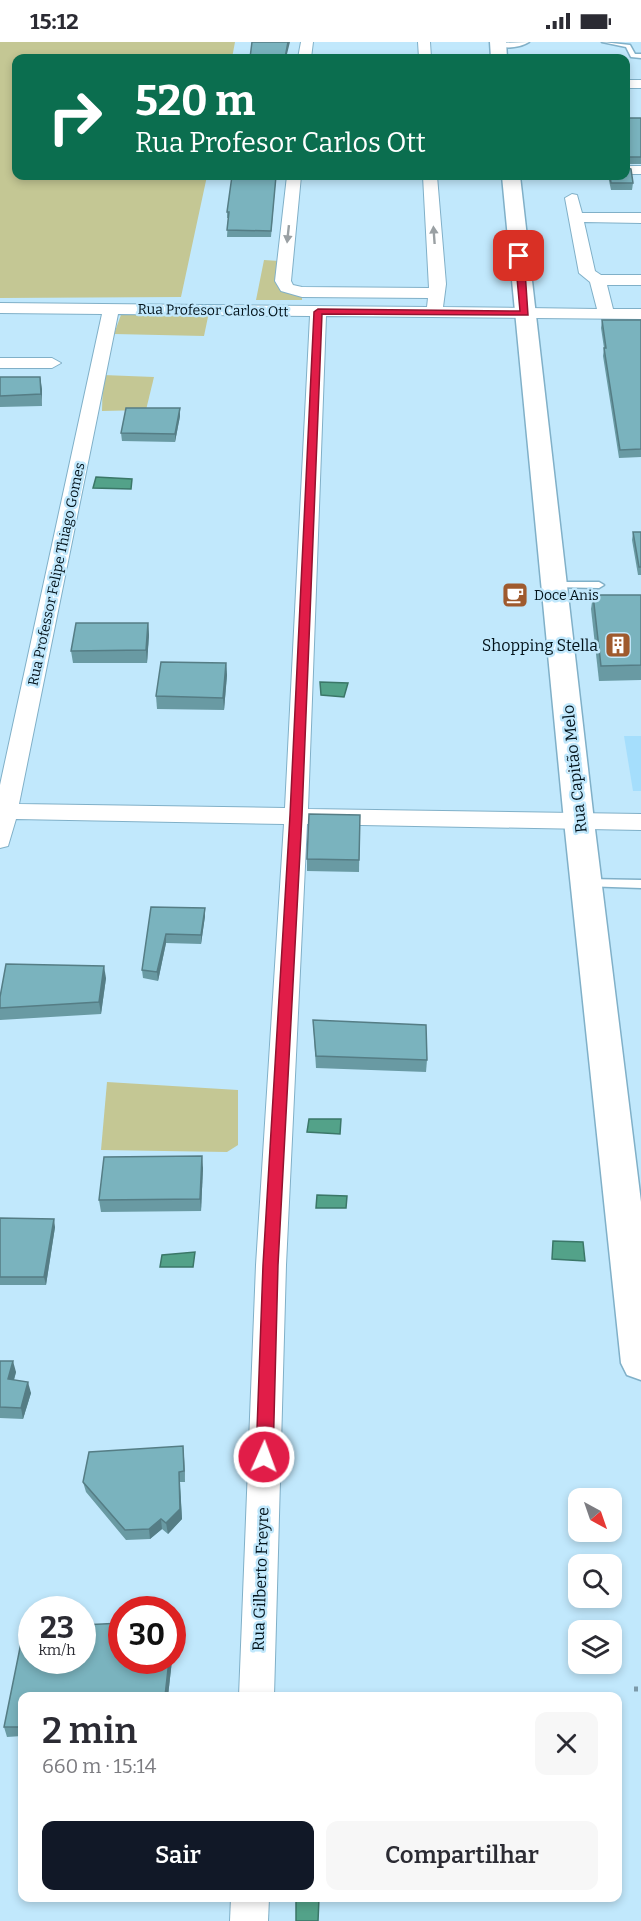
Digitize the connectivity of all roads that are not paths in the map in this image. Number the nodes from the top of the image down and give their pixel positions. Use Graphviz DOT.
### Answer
graph roads {
  1 [pos="526,42"];
  2 [pos="605,42"];
  3 [pos="498,47"];
  4 [pos="641,56"];
  5 [pos="294,180"];
  6 [pos="430,180"];
  7 [pos="511,180"];
  8 [pos="572,198"];
  9 [pos="576,217"];
  10 [pos="641,218"];
  11 [pos="598,280"];
  12 [pos="641,280"];
  13 [pos="435,292"];
  14 [pos="0,308"];
  15 [pos="111,309"];
  16 [pos="318,312"];
  17 [pos="436,313"];
  18 [pos="525,313"];
  19 [pos="606,314"];
  20 [pos="641,314"];
  21 [pos="0,363"];
  22 [pos="52,363"];
  23 [pos="554,585"];
  24 [pos="599,585"];
  25 [pos="3,811"];
  26 [pos="296,815"];
  27 [pos="579,821"];
  28 [pos="641,822"];
  29 [pos="0,840"];
  30 [pos="586,883"];
  31 [pos="641,884"];
  32 [pos="641,1363"];
  33 [pos="256,1692"];
  34 [pos="250,1902"];
  35 [pos="249,1921"];
  1 -- 3 [label="lane"];
  2 -- 4 [label="lane"];
  5 -- 13 [label="street, one-way"];
  13 -- 6 [label="street, one-way"];
  7 -- 18 [label="main road, Rua Capitão Melo"];
  8 -- 9 [label="street"];
  9 -- 10 [label="street"];
  9 -- 11 [label="street"];
  11 -- 12 [label="street"];
  11 -- 19 [label="street"];
  13 -- 17 [label="street"];
  14 -- 15 [label="street, Rua Profesor Carlos Ott"];
  15 -- 16 [label="street, Rua Profesor Carlos Ott"];
  15 -- 25 [label="street, Rua Professor Felipe Thiago Gomes"];
  16 -- 17 [label="street, Rua Profesor Carlos Ott"];
  16 -- 26 [label="street, Rua Gilberto Freyre"];
  17 -- 18 [label="street, Rua Profesor Carlos Ott"];
  18 -- 19 [label="street, Rua Profesor Carlos Ott"];
  18 -- 23 [label="main road, Rua Capitão Melo"];
  19 -- 20 [label="street, Rua Profesor Carlos Ott"];
  21 -- 22 [label="street"];
  23 -- 24 [label="lane"];
  23 -- 27 [label="main road, Rua Capitão Melo"];
  25 -- 26 [label="street"];
  25 -- 29 [label="street, Rua Professor Felipe Thiago Gomes"];
  26 -- 27 [label="street"];
  26 -- 33 [label="street, Rua Gilberto Freyre"];
  27 -- 28 [label="street"];
  27 -- 30 [label="main road, Rua Capitão Melo"];
  30 -- 31 [label="lane"];
  30 -- 32 [label="main road, Rua Capitão Melo"];
  34 -- 35 [label="street"];
}
